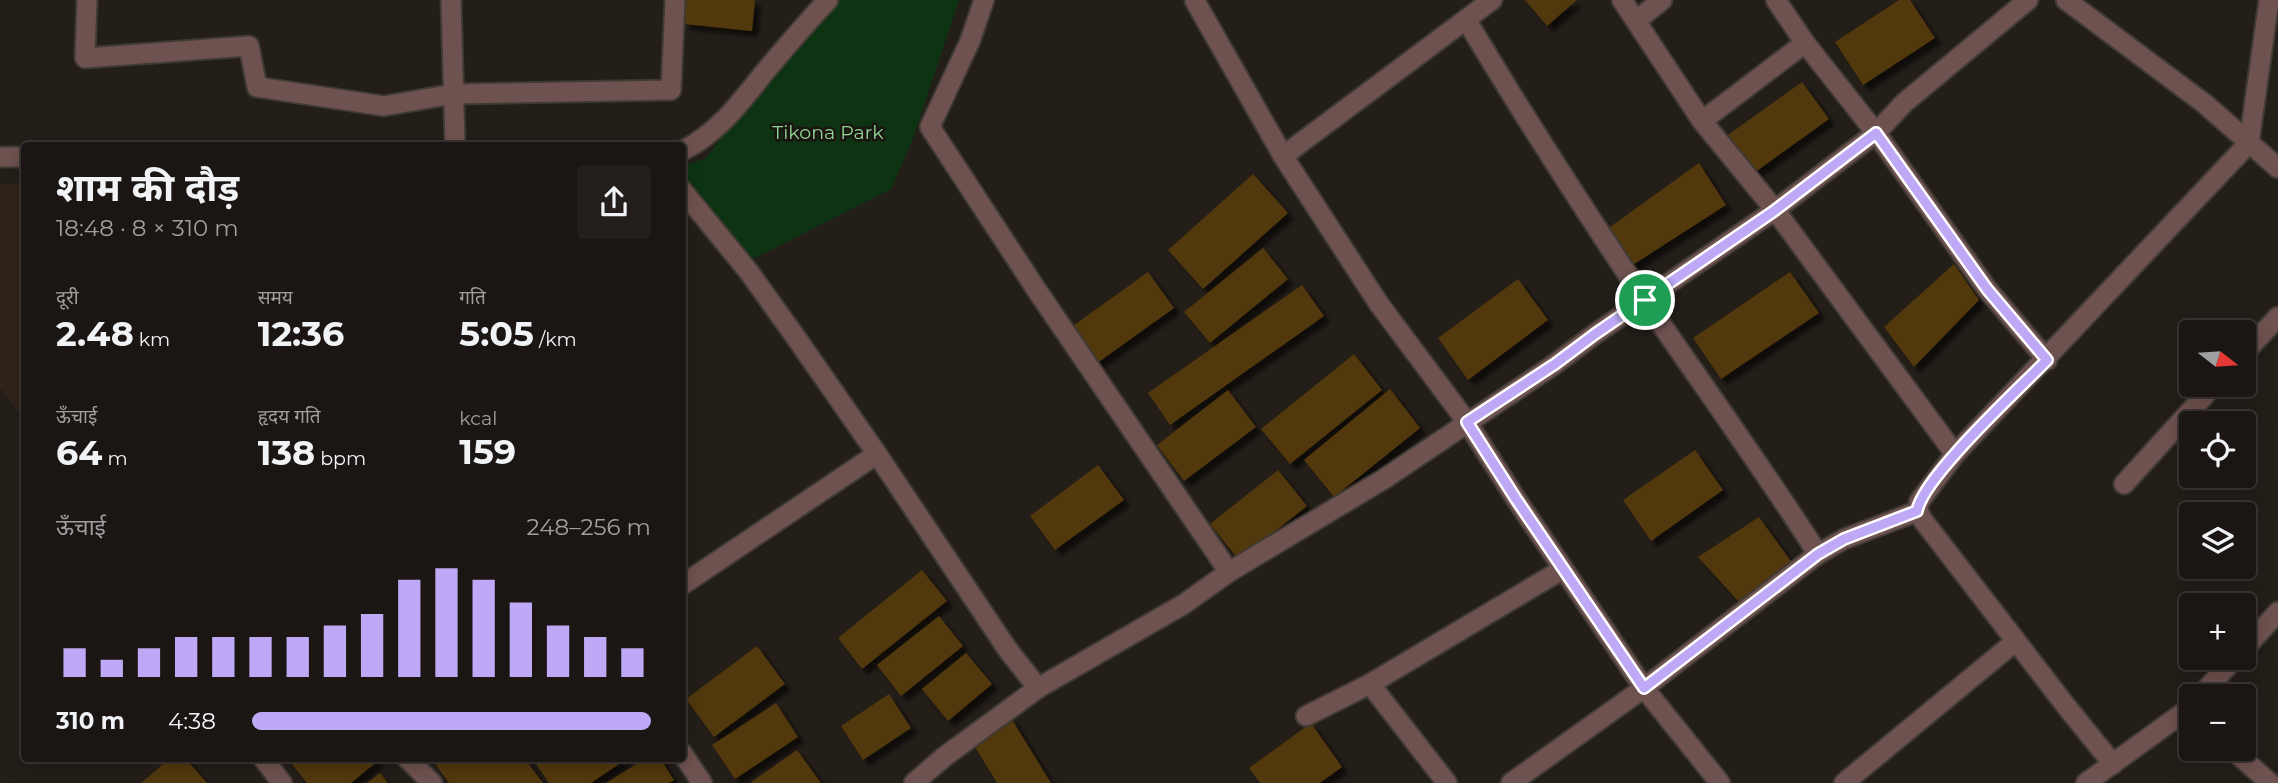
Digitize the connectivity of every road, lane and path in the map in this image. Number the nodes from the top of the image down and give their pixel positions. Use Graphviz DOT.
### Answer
graph roads {
  1 [pos="87,0"];
  2 [pos="451,0"];
  3 [pos="675,0"];
  4 [pos="803,0"];
  5 [pos="828,0"];
  6 [pos="984,0"];
  7 [pos="1492,0"];
  8 [pos="1622,0"];
  9 [pos="1662,0"];
  10 [pos="1776,0"];
  11 [pos="2028,0"];
  12 [pos="2066,0"];
  13 [pos="2269,0"];
  14 [pos="1195,1"];
  15 [pos="2095,10"];
  16 [pos="1466,21"];
  17 [pos="1636,21"];
  18 [pos="803,26"];
  19 [pos="1805,43"];
  20 [pos="453,94"];
  21 [pos="1702,121"];
  22 [pos="1876,133"];
  23 [pos="455,142"];
  24 [pos="2249,143"];
  25 [pos="686,149"];
  26 [pos="1283,156"];
  27 [pos="0,157"];
  28 [pos="21,157"];
  29 [pos="2278,168"];
  30 [pos="686,195"];
  31 [pos="1774,211"];
  32 [pos="1645,300"];
  33 [pos="2278,317"];
  34 [pos="2256,340"];
  35 [pos="2047,360"];
  36 [pos="2203,397"];
  37 [pos="1467,422"];
  38 [pos="877,454"];
  39 [pos="1955,454"];
  40 [pos="2124,484"];
  41 [pos="1917,511"];
  42 [pos="1818,554"];
  43 [pos="1563,569"];
  44 [pos="1229,572"];
  45 [pos="686,582"];
  46 [pos="2278,612"];
  47 [pos="2256,636"];
  48 [pos="2016,641"];
  49 [pos="2225,670"];
  50 [pos="1370,684"];
  51 [pos="2213,684"];
  52 [pos="1038,688"];
  53 [pos="1644,688"];
  54 [pos="1306,716"];
  55 [pos="2179,717"];
  56 [pos="686,758"];
  57 [pos="2245,761"];
  58 [pos="266,762"];
  59 [pos="411,762"];
  60 [pos="2113,764"];
  61 [pos="1517,781"];
  62 [pos="2092,781"];
  63 [pos="282,783"];
  64 [pos="432,783"];
  65 [pos="702,783"];
  66 [pos="914,783"];
  67 [pos="1447,783"];
  68 [pos="1720,783"];
  69 [pos="1843,783"];
  70 [pos="2270,783"];
  1 -- 20 [label="street"];
  2 -- 20 [label="street"];
  3 -- 20 [label="street"];
  4 -- 18 [label="street"];
  5 -- 18 [label="street"];
  6 -- 44 [label="street"];
  7 -- 16 [label="street"];
  8 -- 17 [label="street"];
  9 -- 17 [label="street"];
  10 -- 19 [label="street"];
  11 -- 22 [label="street"];
  12 -- 15 [label="street"];
  13 -- 24 [label="street"];
  14 -- 26 [label="street"];
  15 -- 24 [label="street"];
  16 -- 26 [label="street"];
  16 -- 32 [label="street"];
  17 -- 21 [label="street"];
  18 -- 25 [label="street"];
  19 -- 21 [label="street"];
  19 -- 22 [label="street"];
  20 -- 23 [label="street"];
  21 -- 31 [label="street"];
  22 -- 31 [label="street"];
  22 -- 35 [label="street"];
  24 -- 29 [label="street"];
  24 -- 35 [label="street"];
  26 -- 37 [label="street"];
  27 -- 28 [label="street"];
  30 -- 38 [label="street"];
  31 -- 32 [label="street"];
  31 -- 39 [label="street"];
  32 -- 37 [label="street"];
  32 -- 42 [label="street"];
  33 -- 34 [label="street"];
  35 -- 39 [label="street"];
  36 -- 40 [label="street"];
  37 -- 43 [label="street"];
  37 -- 44 [label="street"];
  38 -- 45 [label="street"];
  38 -- 52 [label="street"];
  39 -- 41 [label="street"];
  41 -- 42 [label="street"];
  41 -- 48 [label="street"];
  42 -- 53 [label="street"];
  43 -- 50 [label="street"];
  43 -- 53 [label="street"];
  44 -- 52 [label="street"];
  46 -- 47 [label="street"];
  48 -- 60 [label="street"];
  48 -- 69 [label="street"];
  49 -- 51 [label="street"];
  50 -- 54 [label="street"];
  50 -- 67 [label="street"];
  52 -- 66 [label="street"];
  53 -- 61 [label="street"];
  53 -- 68 [label="street"];
  55 -- 60 [label="street"];
  56 -- 65 [label="street"];
  57 -- 70 [label="street"];
  58 -- 63 [label="street"];
  59 -- 64 [label="street"];
  60 -- 62 [label="street"];
}
